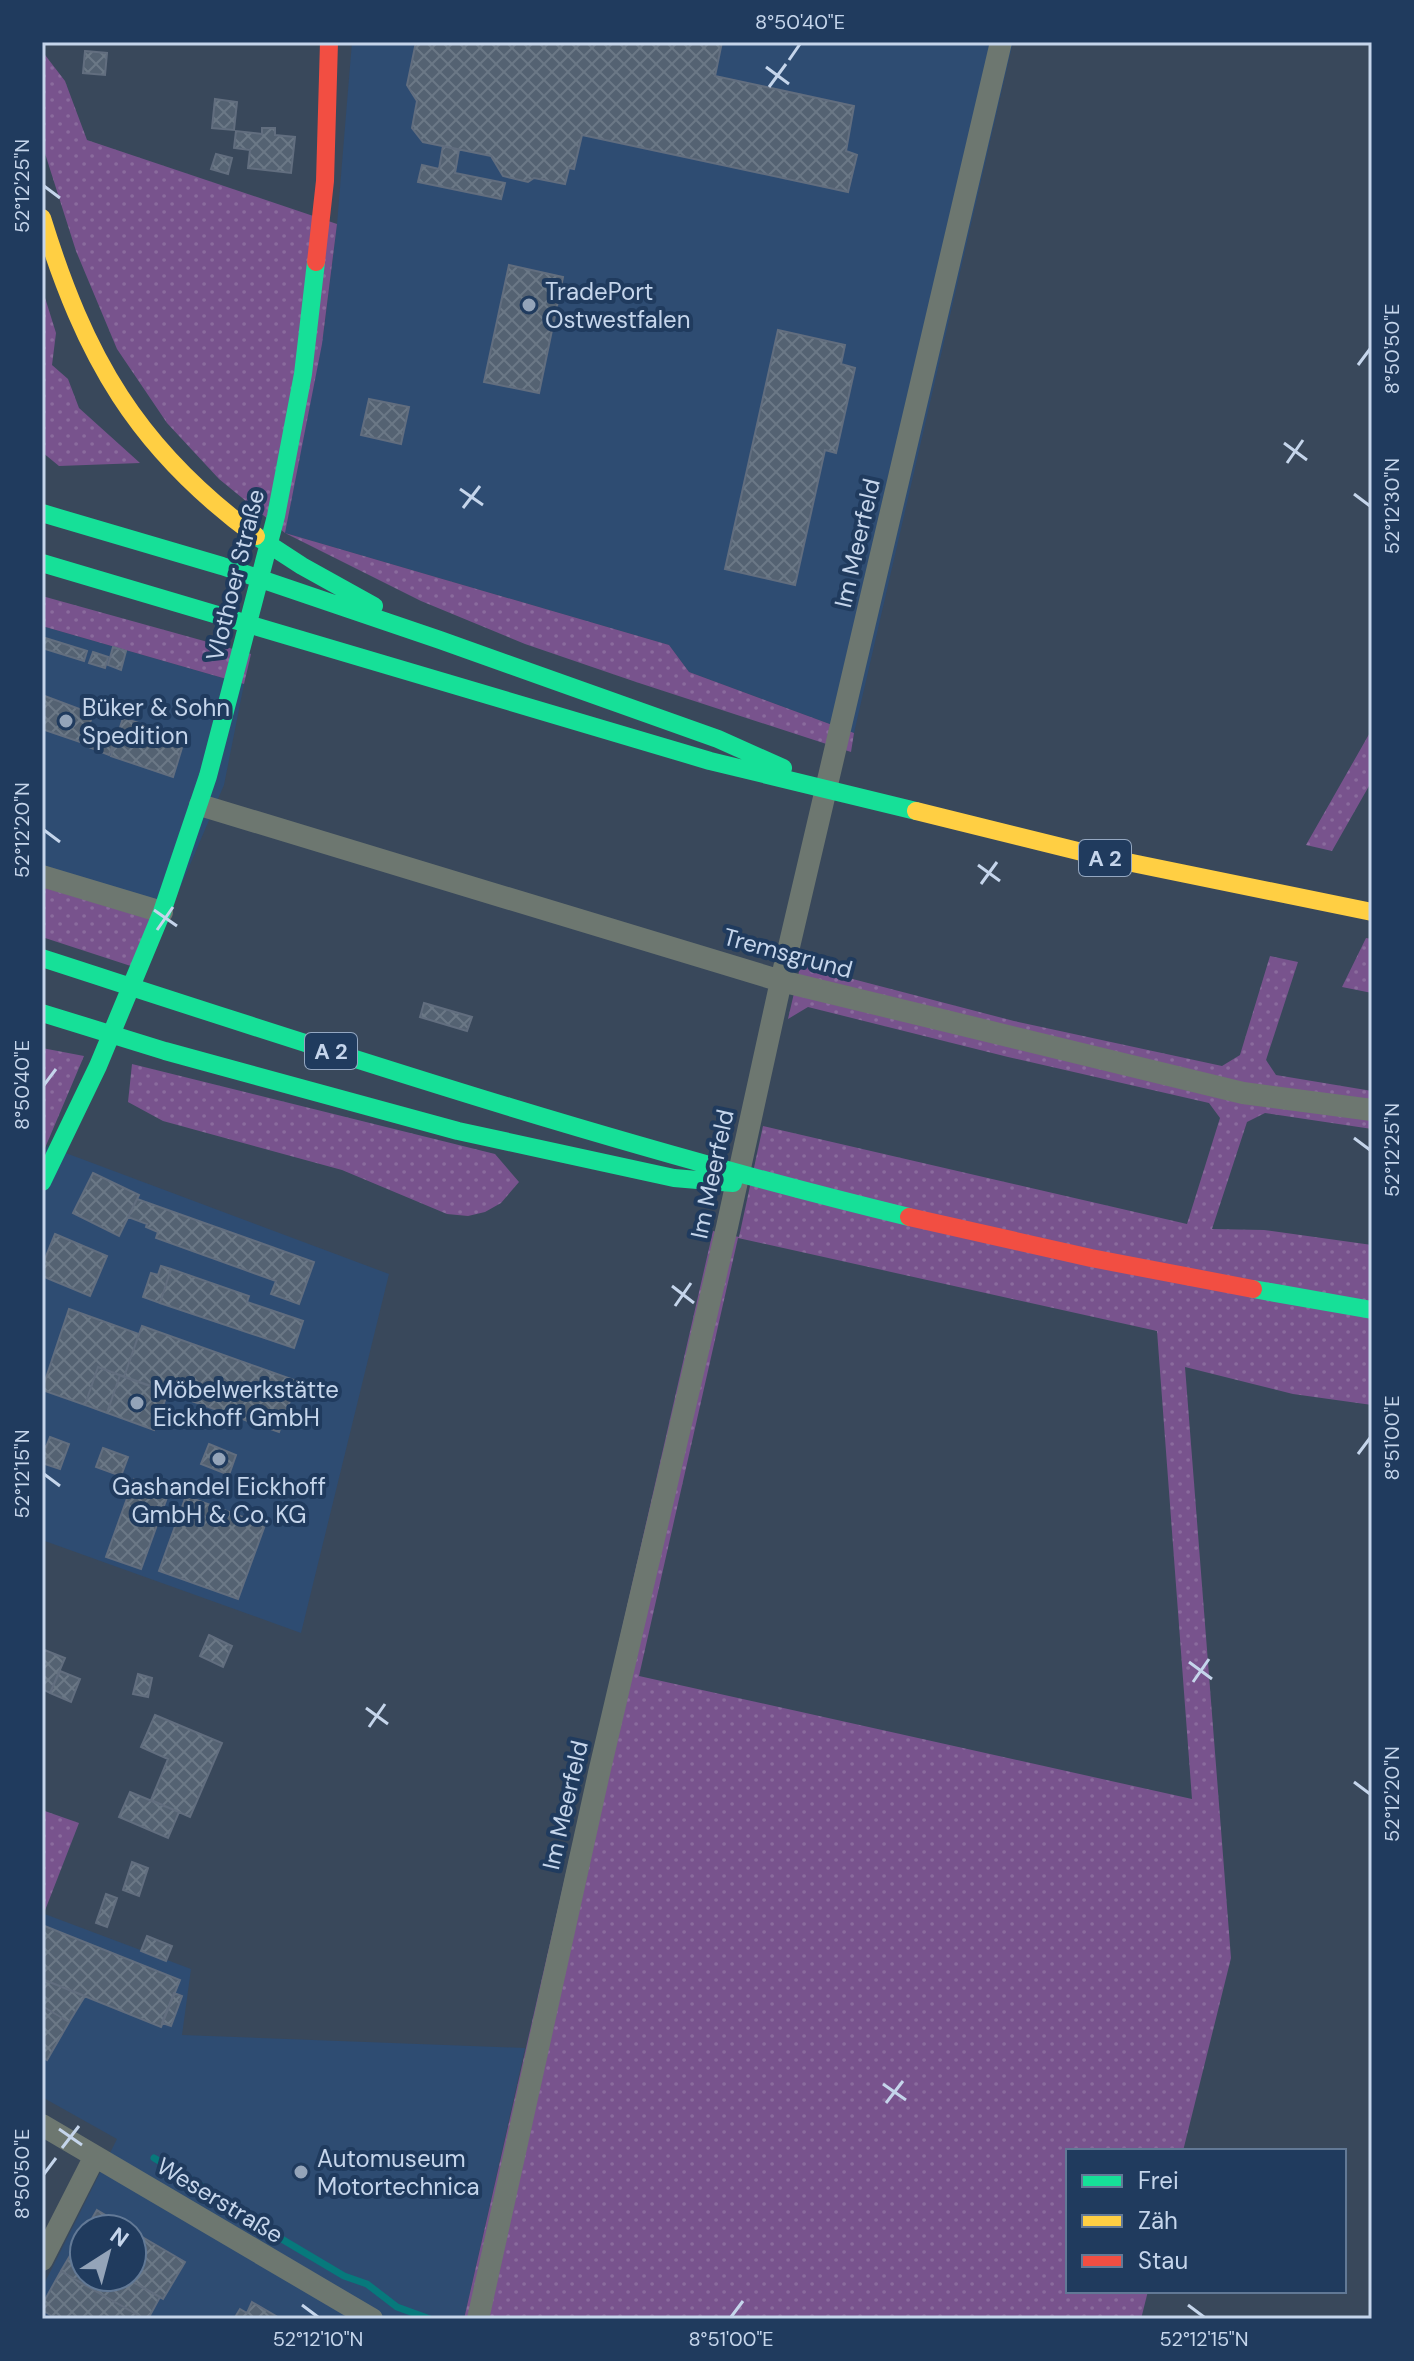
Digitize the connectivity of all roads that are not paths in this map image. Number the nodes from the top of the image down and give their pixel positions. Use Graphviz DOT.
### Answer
graph roads {
  1 [pos="329,42"];
  2 [pos="1001,42"];
  3 [pos="42,218"];
  4 [pos="42,513"];
  5 [pos="42,563"];
  6 [pos="440,640"];
  7 [pos="840,793"];
  8 [pos="200,805"];
  9 [pos="42,876"];
  10 [pos="162,912"];
  11 [pos="1372,912"];
  12 [pos="42,958"];
  13 [pos="781,981"];
  14 [pos="42,1013"];
  15 [pos="42,1024"];
  16 [pos="79,1024"];
  17 [pos="1372,1110"];
  18 [pos="42,1182"];
  19 [pos="795,1188"];
  20 [pos="1372,1310"];
  21 [pos="42,2125"];
  22 [pos="95,2156"];
  23 [pos="42,2260"];
  24 [pos="372,2319"];
  25 [pos="478,2319"];
  1 -- 8 [label="main road, Vlothoer Straße"];
  2 -- 13 [label="street, Im Meerfeld"];
  3 -- 6 [label="main road"];
  4 -- 6 [label="main road"];
  5 -- 7 [label="main road, A 2"];
  6 -- 7 [label="main road"];
  7 -- 11 [label="main road, A 2"];
  8 -- 10 [label="main road, Vlothoer Straße"];
  8 -- 13 [label="street, Tremsgrund"];
  9 -- 10 [label="street"];
  10 -- 18 [label="main road, Vlothoer Straße"];
  12 -- 19 [label="main road, A 2"];
  13 -- 17 [label="street, Tremsgrund"];
  13 -- 25 [label="street, Im Meerfeld"];
  14 -- 16 [label="main road"];
  15 -- 16 [label="main road"];
  16 -- 19 [label="main road"];
  19 -- 20 [label="main road, A 2"];
  21 -- 22 [label="street, Weserstraße"];
  22 -- 23 [label="street"];
  22 -- 24 [label="street, Weserstraße"];
}
